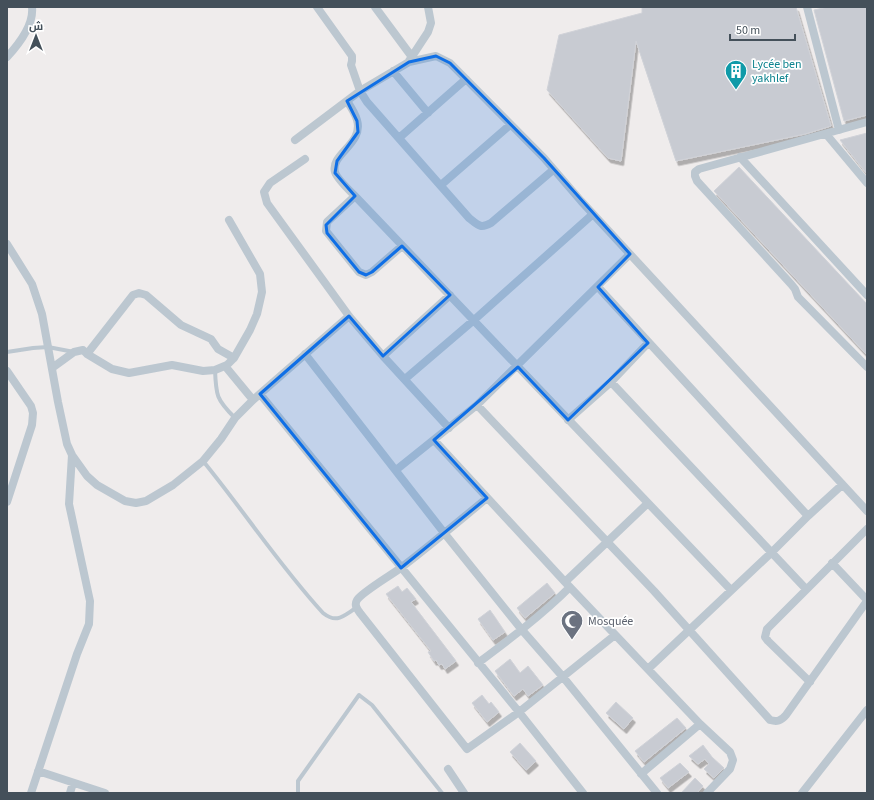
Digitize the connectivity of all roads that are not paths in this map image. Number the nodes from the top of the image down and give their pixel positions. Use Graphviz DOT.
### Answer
graph roads {
  1 [pos="39,7"];
  2 [pos="317,7"];
  3 [pos="375,7"];
  4 [pos="428,7"];
  5 [pos="807,7"];
  6 [pos="32,10"];
  7 [pos="7,57"];
  8 [pos="410,60"];
  9 [pos="393,71"];
  10 [pos="466,80"];
  11 [pos="360,91"];
  12 [pos="347,101"];
  13 [pos="428,113"];
  14 [pos="867,122"];
  15 [pos="510,125"];
  16 [pos="839,130"];
  17 [pos="826,134"];
  18 [pos="399,138"];
  19 [pos="295,140"];
  20 [pos="740,158"];
  21 [pos="305,159"];
  22 [pos="553,170"];
  23 [pos="867,183"];
  24 [pos="441,185"];
  25 [pos="355,196"];
  26 [pos="593,214"];
  27 [pos="229,220"];
  28 [pos="7,244"];
  29 [pos="402,246"];
  30 [pos="630,254"];
  31 [pos="598,287"];
  32 [pos="450,295"];
  33 [pos="867,295"];
  34 [pos="350,316"];
  35 [pos="474,320"];
  36 [pos="648,343"];
  37 [pos="48,347"];
  38 [pos="7,352"];
  39 [pos="74,352"];
  40 [pos="87,354"];
  41 [pos="305,354"];
  42 [pos="383,356"];
  43 [pos="234,358"];
  44 [pos="225,366"];
  45 [pos="518,367"];
  46 [pos="867,367"];
  47 [pos="52,368"];
  48 [pos="7,370"];
  49 [pos="215,370"];
  50 [pos="405,379"];
  51 [pos="611,382"];
  52 [pos="260,394"];
  53 [pos="252,400"];
  54 [pos="477,405"];
  55 [pos="235,418"];
  56 [pos="568,420"];
  57 [pos="449,428"];
  58 [pos="434,440"];
  59 [pos="72,455"];
  60 [pos="203,461"];
  61 [pos="396,470"];
  62 [pos="842,486"];
  63 [pos="487,498"];
  64 [pos="7,502"];
  65 [pos="648,503"];
  66 [pos="867,511"];
  67 [pos="808,516"];
  68 [pos="867,529"];
  69 [pos="445,534"];
  70 [pos="607,542"];
  71 [pos="772,552"];
  72 [pos="832,563"];
  73 [pos="401,568"];
  74 [pos="567,585"];
  75 [pos="806,589"];
  76 [pos="731,590"];
  77 [pos="867,600"];
  78 [pos="356,608"];
  79 [pos="522,630"];
  80 [pos="689,631"];
  81 [pos="615,635"];
  82 [pos="478,662"];
  83 [pos="648,669"];
  84 [pos="563,677"];
  85 [pos="810,682"];
  86 [pos="867,710"];
  87 [pos="519,712"];
  88 [pos="700,724"];
  89 [pos="448,769"];
  90 [pos="38,771"];
  91 [pos="641,774"];
  92 [pos="73,783"];
  93 [pos="31,793"];
  94 [pos="70,793"];
  95 [pos="105,793"];
  96 [pos="298,793"];
  97 [pos="442,793"];
  98 [pos="464,793"];
  99 [pos="583,793"];
  100 [pos="657,793"];
  101 [pos="707,793"];
  102 [pos="802,793"];
  1 -- 6 [label="street"];
  2 -- 11 [label="street"];
  3 -- 8 [label="street"];
  4 -- 8 [label="street"];
  5 -- 16 [label="street"];
  6 -- 7 [label="street"];
  8 -- 9 [label="street"];
  8 -- 10 [label="street"];
  9 -- 11 [label="street"];
  9 -- 13 [label="street"];
  10 -- 13 [label="street"];
  10 -- 15 [label="street"];
  11 -- 12 [label="street"];
  11 -- 18 [label="street"];
  12 -- 19 [label="street"];
  12 -- 25 [label="street"];
  13 -- 18 [label="street"];
  14 -- 16 [label="street"];
  15 -- 22 [label="street"];
  15 -- 24 [label="street"];
  16 -- 17 [label="street"];
  17 -- 20 [label="street"];
  17 -- 23 [label="street"];
  18 -- 24 [label="street"];
  20 -- 33 [label="street"];
  20 -- 46 [label="street"];
  21 -- 34 [label="street"];
  22 -- 24 [label="street"];
  22 -- 26 [label="street"];
  25 -- 29 [label="street"];
  25 -- 29 [label="street"];
  26 -- 30 [label="street"];
  26 -- 35 [label="street"];
  27 -- 43 [label="street"];
  28 -- 37 [label="street"];
  29 -- 32 [label="street"];
  30 -- 31 [label="street"];
  30 -- 62 [label="street"];
  31 -- 36 [label="street"];
  31 -- 45 [label="street"];
  32 -- 35 [label="street"];
  32 -- 42 [label="street"];
  34 -- 41 [label="street"];
  34 -- 42 [label="street"];
  35 -- 45 [label="street"];
  35 -- 50 [label="street"];
  36 -- 51 [label="street"];
  36 -- 67 [label="street"];
  37 -- 38 [label="lane"];
  37 -- 39 [label="lane"];
  37 -- 47 [label="street"];
  39 -- 40 [label="street"];
  39 -- 47 [label="street"];
  40 -- 43 [label="street"];
  40 -- 49 [label="street"];
  41 -- 52 [label="street"];
  41 -- 61 [label="street"];
  42 -- 50 [label="street"];
  43 -- 44 [label="street"];
  44 -- 49 [label="street"];
  44 -- 53 [label="street"];
  45 -- 54 [label="street"];
  45 -- 56 [label="street"];
  47 -- 59 [label="street"];
  48 -- 64 [label="street"];
  49 -- 55 [label="lane"];
  50 -- 57 [label="street"];
  51 -- 56 [label="street"];
  51 -- 71 [label="street"];
  52 -- 53 [label="street"];
  52 -- 73 [label="street"];
  53 -- 55 [label="street"];
  54 -- 57 [label="street"];
  54 -- 70 [label="street"];
  55 -- 60 [label="street"];
  56 -- 65 [label="street"];
  57 -- 58 [label="street"];
  58 -- 61 [label="street"];
  58 -- 63 [label="street"];
  59 -- 60 [label="street"];
  59 -- 90 [label="street"];
  60 -- 78 [label="lane"];
  61 -- 69 [label="street"];
  62 -- 66 [label="street"];
  62 -- 67 [label="street"];
  63 -- 69 [label="street"];
  63 -- 74 [label="street"];
  65 -- 70 [label="street"];
  65 -- 76 [label="street"];
  67 -- 71 [label="street"];
  68 -- 72 [label="street"];
  69 -- 73 [label="street"];
  69 -- 79 [label="street"];
  70 -- 74 [label="street"];
  70 -- 80 [label="street"];
  71 -- 75 [label="street"];
  71 -- 76 [label="street"];
  72 -- 75 [label="street"];
  72 -- 77 [label="street"];
  73 -- 78 [label="street"];
  73 -- 82 [label="street"];
  74 -- 79 [label="street"];
  74 -- 81 [label="street"];
  75 -- 85 [label="street"];
  76 -- 80 [label="street"];
  77 -- 85 [label="street"];
  78 -- 87 [label="street"];
  79 -- 82 [label="street"];
  79 -- 84 [label="street"];
  80 -- 83 [label="street"];
  80 -- 85 [label="street"];
  81 -- 83 [label="street"];
  81 -- 84 [label="street"];
  82 -- 87 [label="street"];
  83 -- 88 [label="street"];
  84 -- 87 [label="street"];
  84 -- 91 [label="street"];
  86 -- 102 [label="street"];
  87 -- 99 [label="street"];
  88 -- 91 [label="street"];
  88 -- 101 [label="street"];
  89 -- 98 [label="street"];
  90 -- 92 [label="street"];
  90 -- 93 [label="street"];
  91 -- 100 [label="street"];
  92 -- 94 [label="street"];
  92 -- 95 [label="street"];
  96 -- 97 [label="lane"];
}
